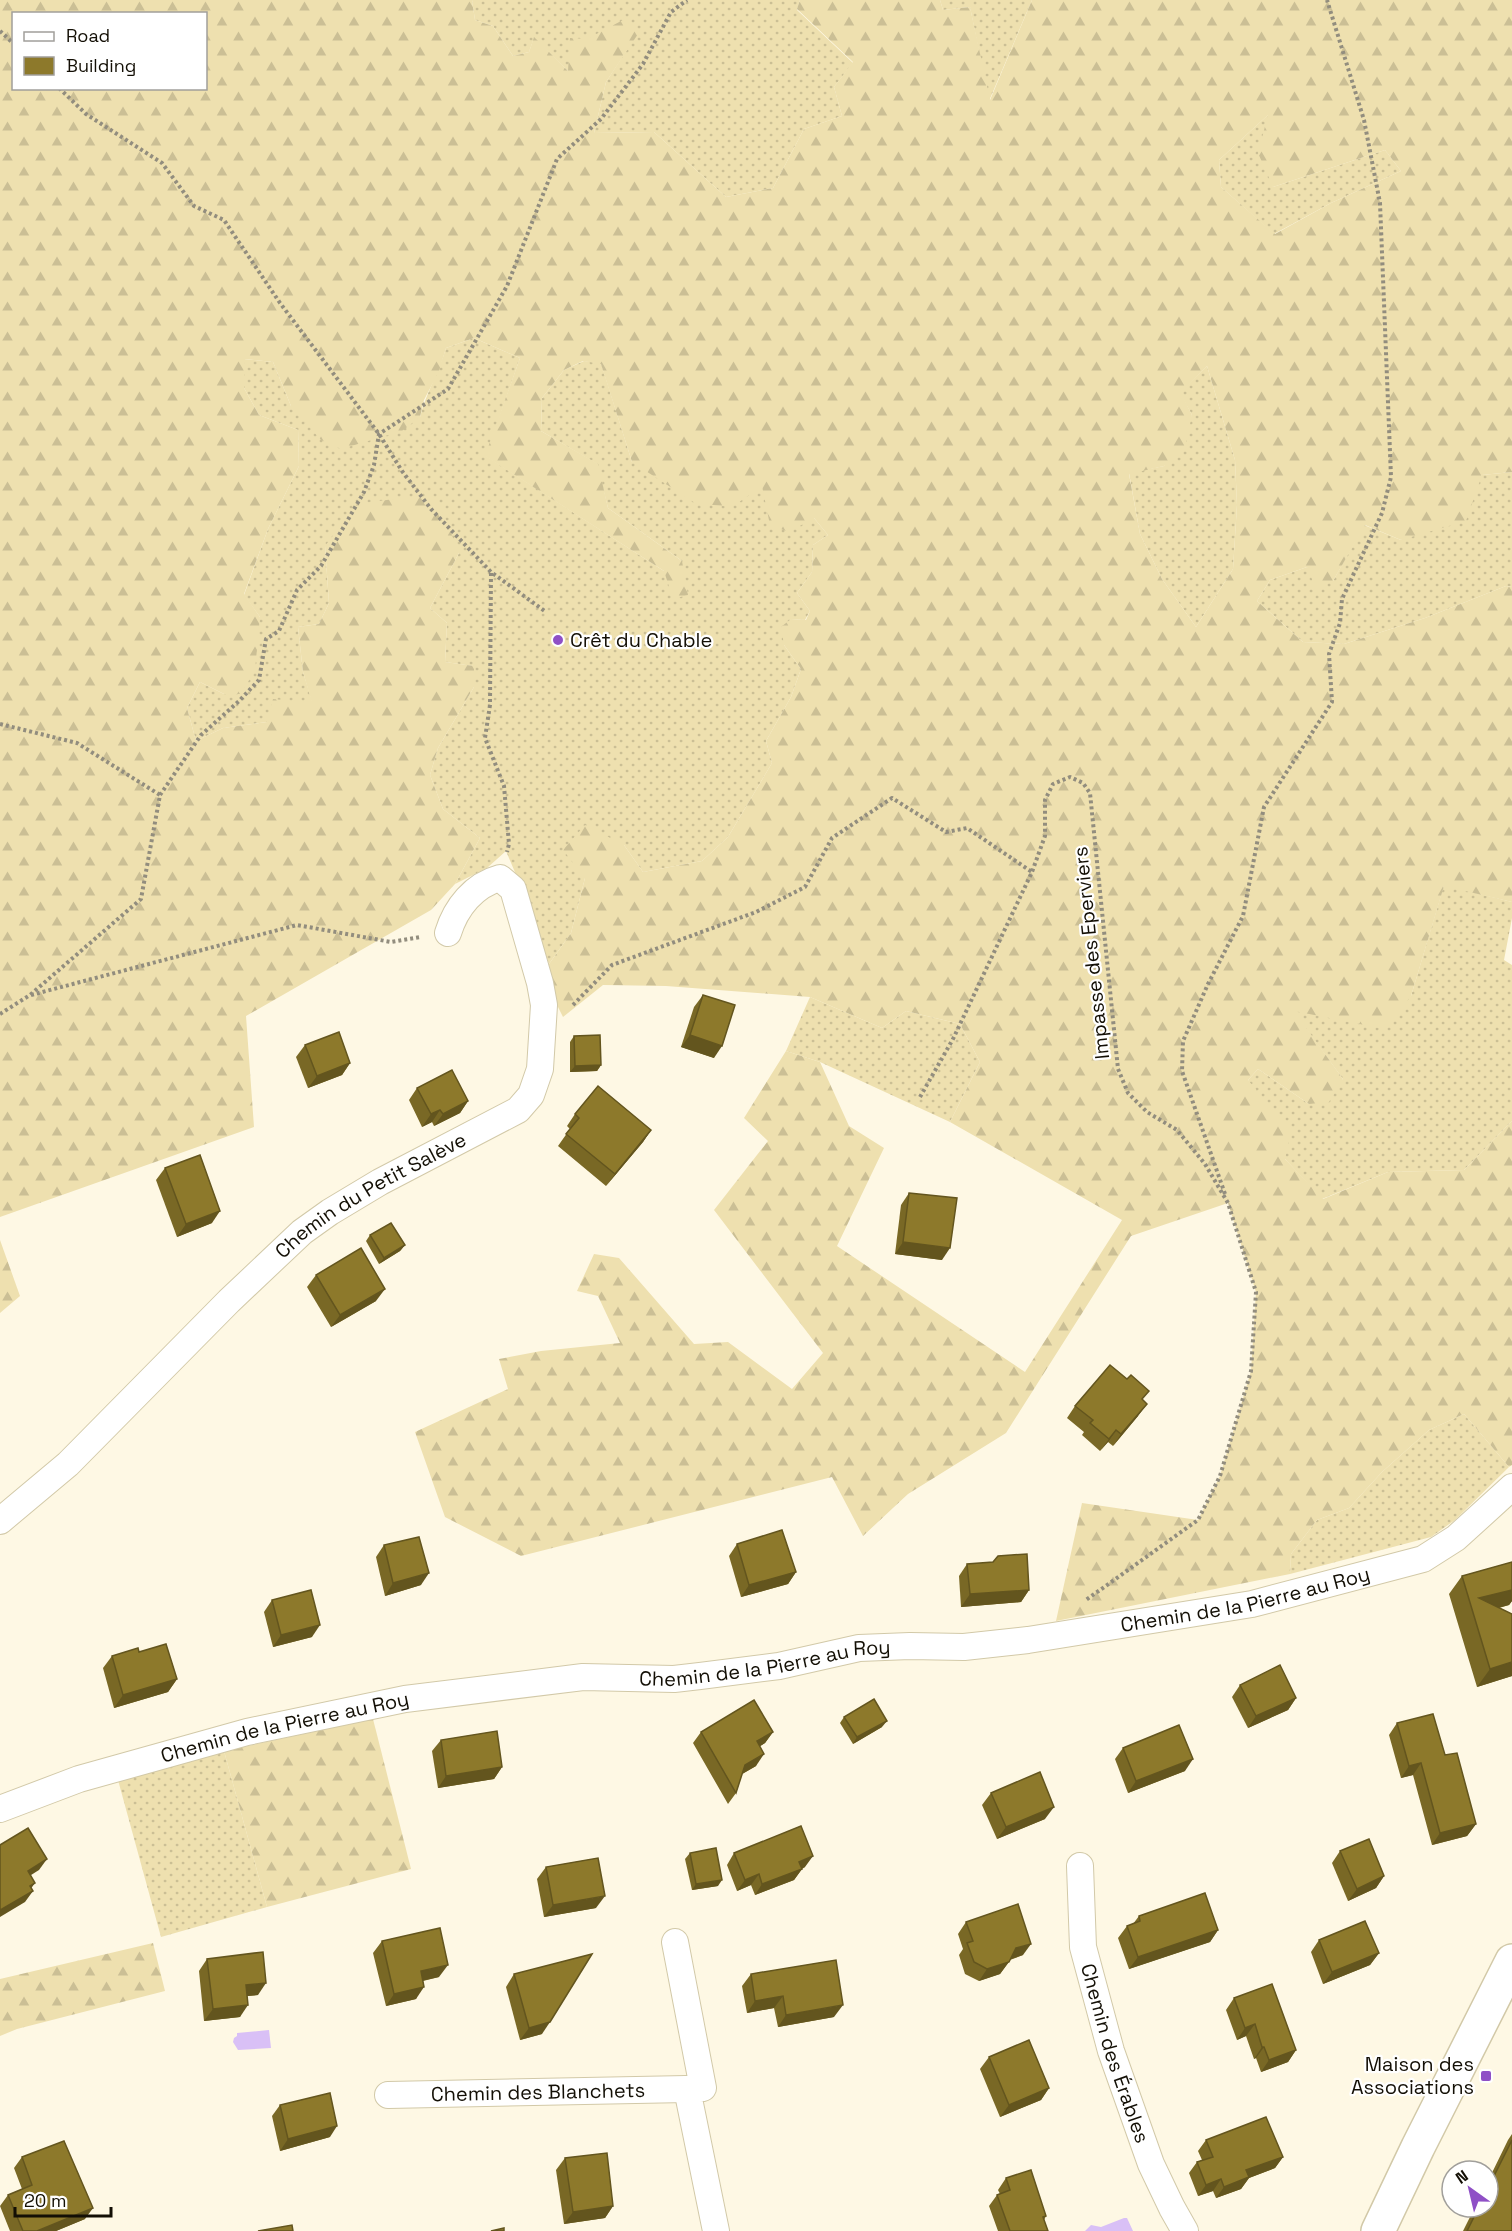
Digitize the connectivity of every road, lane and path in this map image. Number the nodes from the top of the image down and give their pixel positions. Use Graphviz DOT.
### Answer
graph roads {
  1 [pos="687,0"];
  2 [pos="1327,0"];
  3 [pos="0,31"];
  4 [pos="12,42"];
  5 [pos="61,90"];
  6 [pos="379,434"];
  7 [pos="491,572"];
  8 [pos="546,612"];
  9 [pos="0,724"];
  10 [pos="160,795"];
  11 [pos="1032,872"];
  12 [pos="501,878"];
  13 [pos="448,933"];
  14 [pos="30,995"];
  15 [pos="0,1014"];
  16 [pos="543,1035"];
  17 [pos="920,1097"];
  18 [pos="1228,1203"];
  19 [pos="1512,1487"];
  20 [pos="0,1521"];
  21 [pos="1085,1601"];
  22 [pos="0,1809"];
  23 [pos="1080,1866"];
  24 [pos="675,1942"];
  25 [pos="1512,1961"];
  26 [pos="687,2089"];
  27 [pos="388,2096"];
  28 [pos="716,2231"];
  29 [pos="1185,2231"];
  30 [pos="1378,2231"];
  1 -- 6 [label="path"];
  2 -- 18 [label="path"];
  3 -- 4 [label="path"];
  5 -- 6 [label="path"];
  6 -- 7 [label="path"];
  6 -- 10 [label="path"];
  7 -- 8 [label="path"];
  7 -- 12 [label="path"];
  9 -- 10 [label="path"];
  10 -- 14 [label="path"];
  11 -- 16 [label="path"];
  11 -- 17 [label="path, Impasse des Eperviers"];
  11 -- 18 [label="path, Impasse des Eperviers"];
  12 -- 13 [label="street"];
  12 -- 16 [label="street, Chemin du Petit Salève"];
  13 -- 14 [label="path"];
  14 -- 15 [label="path"];
  16 -- 20 [label="street, Chemin du Petit Salève"];
  18 -- 21 [label="path, Impasse des Eperviers"];
  19 -- 22 [label="street, Chemin de la Pierre au Roy"];
  23 -- 29 [label="street, Chemin des Érables"];
  24 -- 26 [label="street"];
  25 -- 30 [label="street"];
  26 -- 27 [label="street, Chemin des Blanchets"];
  26 -- 28 [label="street"];
}
